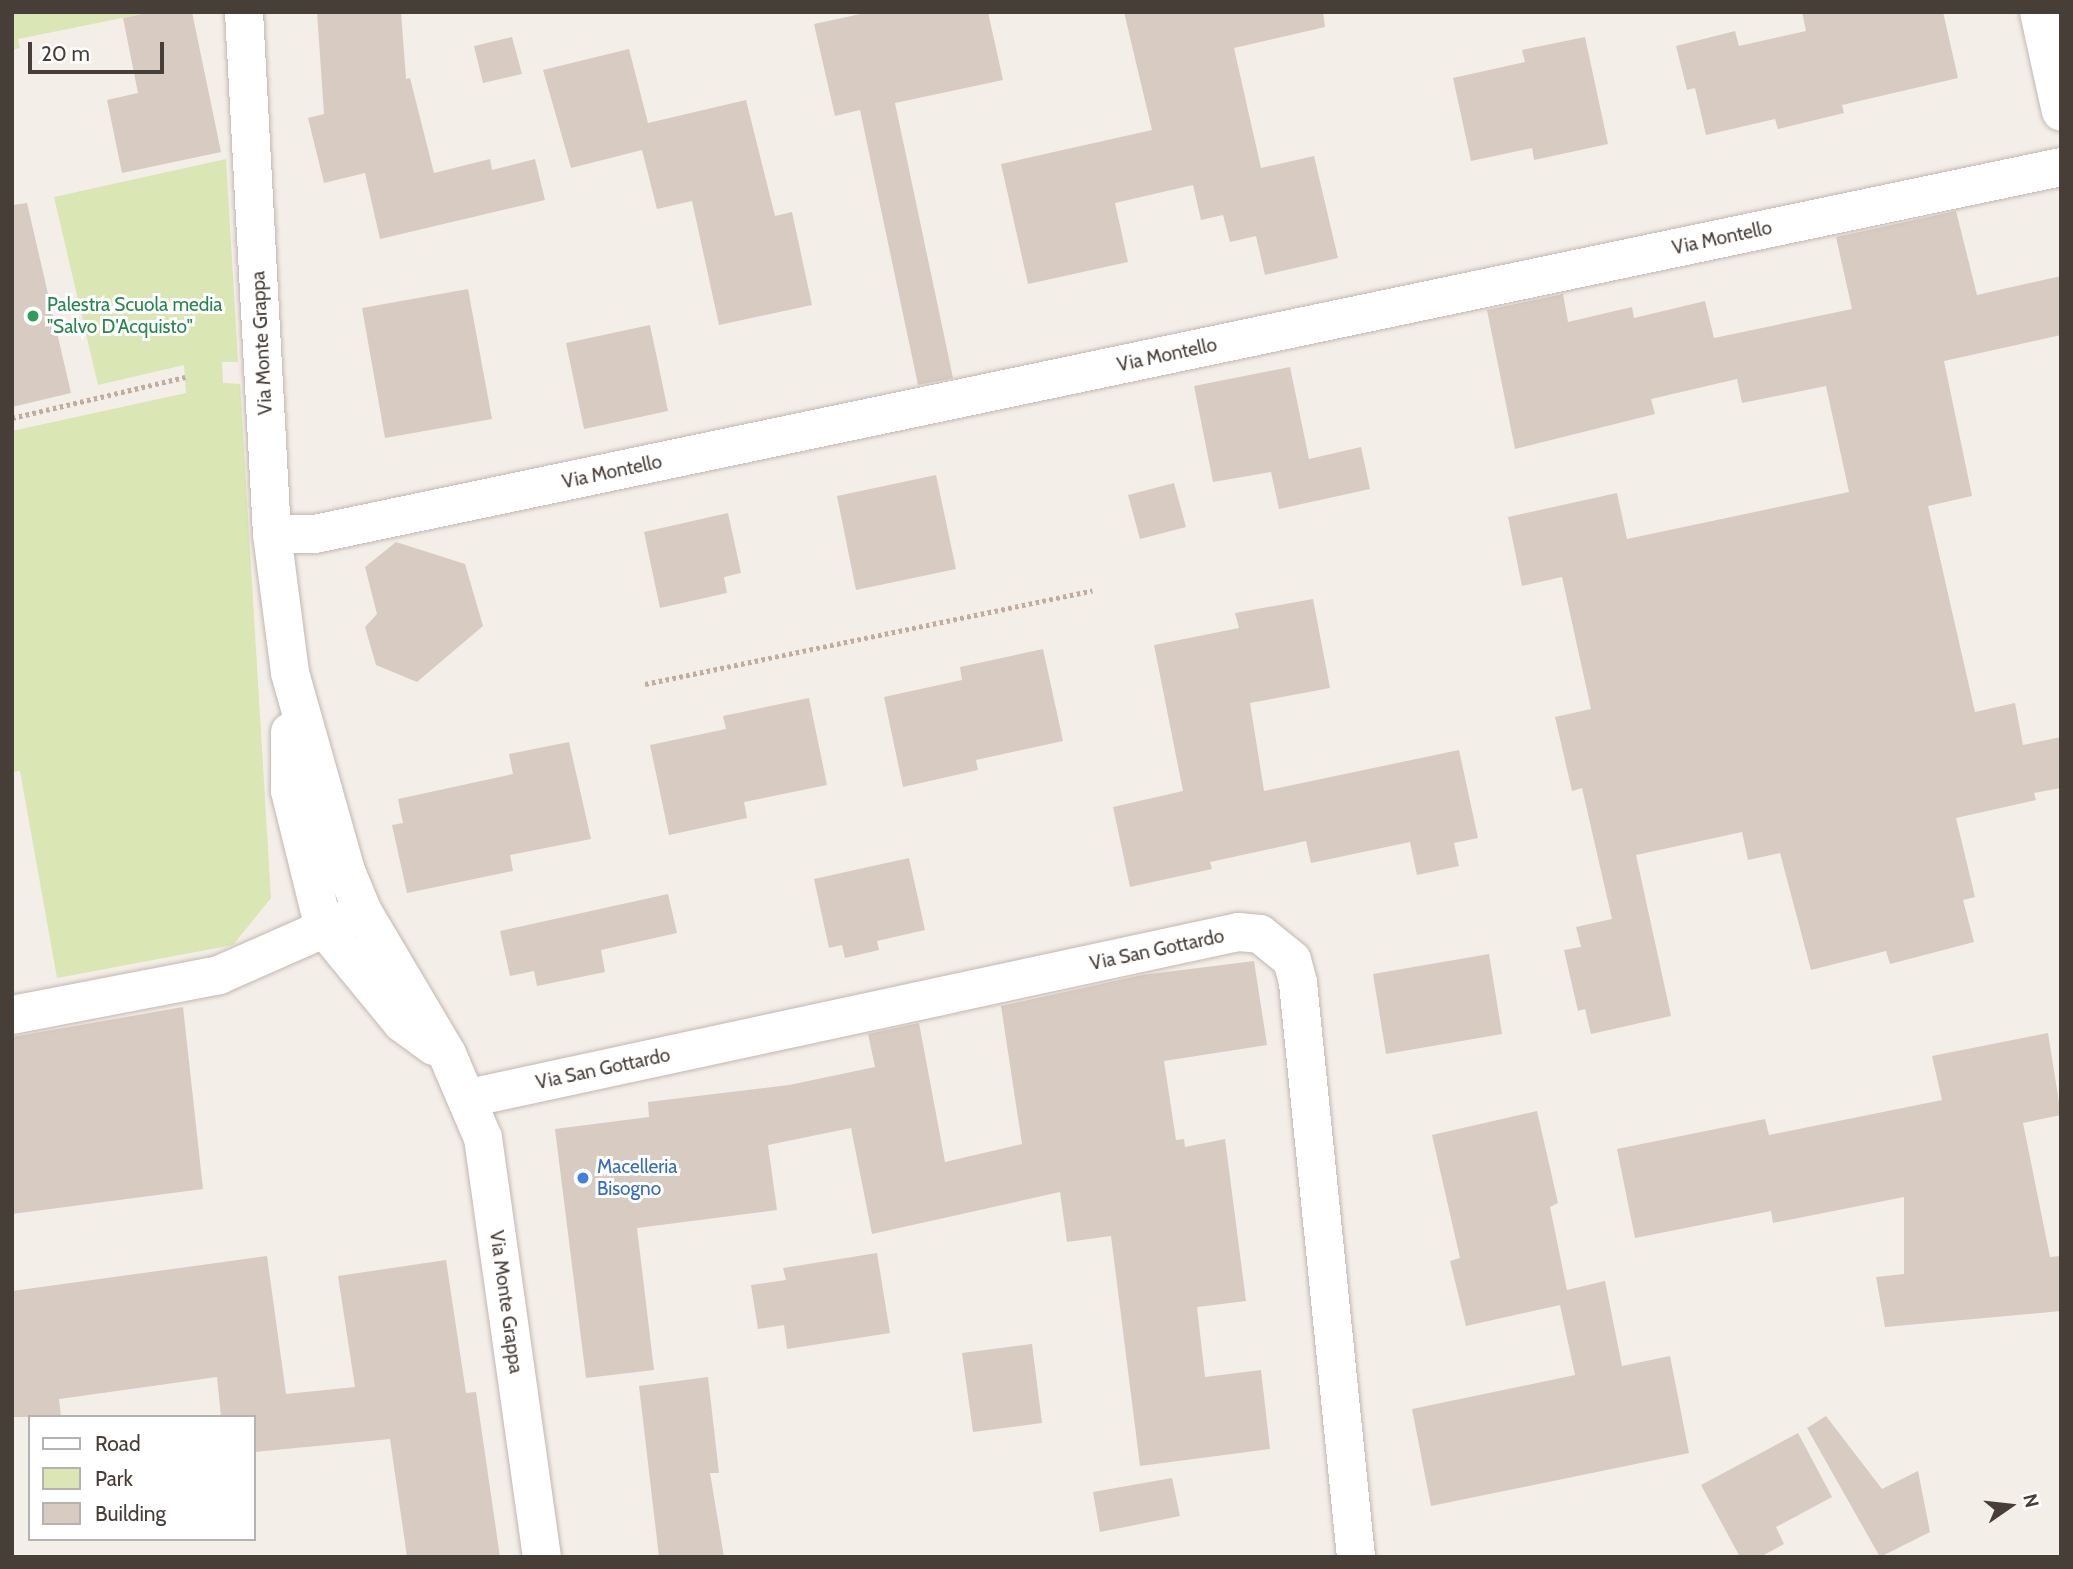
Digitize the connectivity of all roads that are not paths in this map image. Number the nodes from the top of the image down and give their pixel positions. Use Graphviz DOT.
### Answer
graph roads {
  1 [pos="244,12"];
  2 [pos="2039,12"];
  3 [pos="2061,111"];
  4 [pos="2061,167"];
  5 [pos="272,534"];
  6 [pos="290,674"];
  7 [pos="363,912"];
  8 [pos="324,928"];
  9 [pos="12,1015"];
  10 [pos="447,1054"];
  11 [pos="469,1098"];
  12 [pos="542,1557"];
  13 [pos="1356,1557"];
  1 -- 5 [label="street, Via Monte Grappa"];
  2 -- 3 [label="street"];
  4 -- 5 [label="street, Via Montello"];
  5 -- 6 [label="street, Via Monte Grappa"];
  6 -- 7 [label="street, Via Monte Grappa"];
  6 -- 8 [label="street, Via Monte Grappa"];
  7 -- 8 [label="street"];
  7 -- 10 [label="street, Via Monte Grappa"];
  8 -- 9 [label="street"];
  8 -- 10 [label="street, Via Monte Grappa"];
  10 -- 11 [label="street, Via Monte Grappa"];
  11 -- 12 [label="street, Via Monte Grappa"];
  11 -- 13 [label="street, Via San Gottardo"];
}
